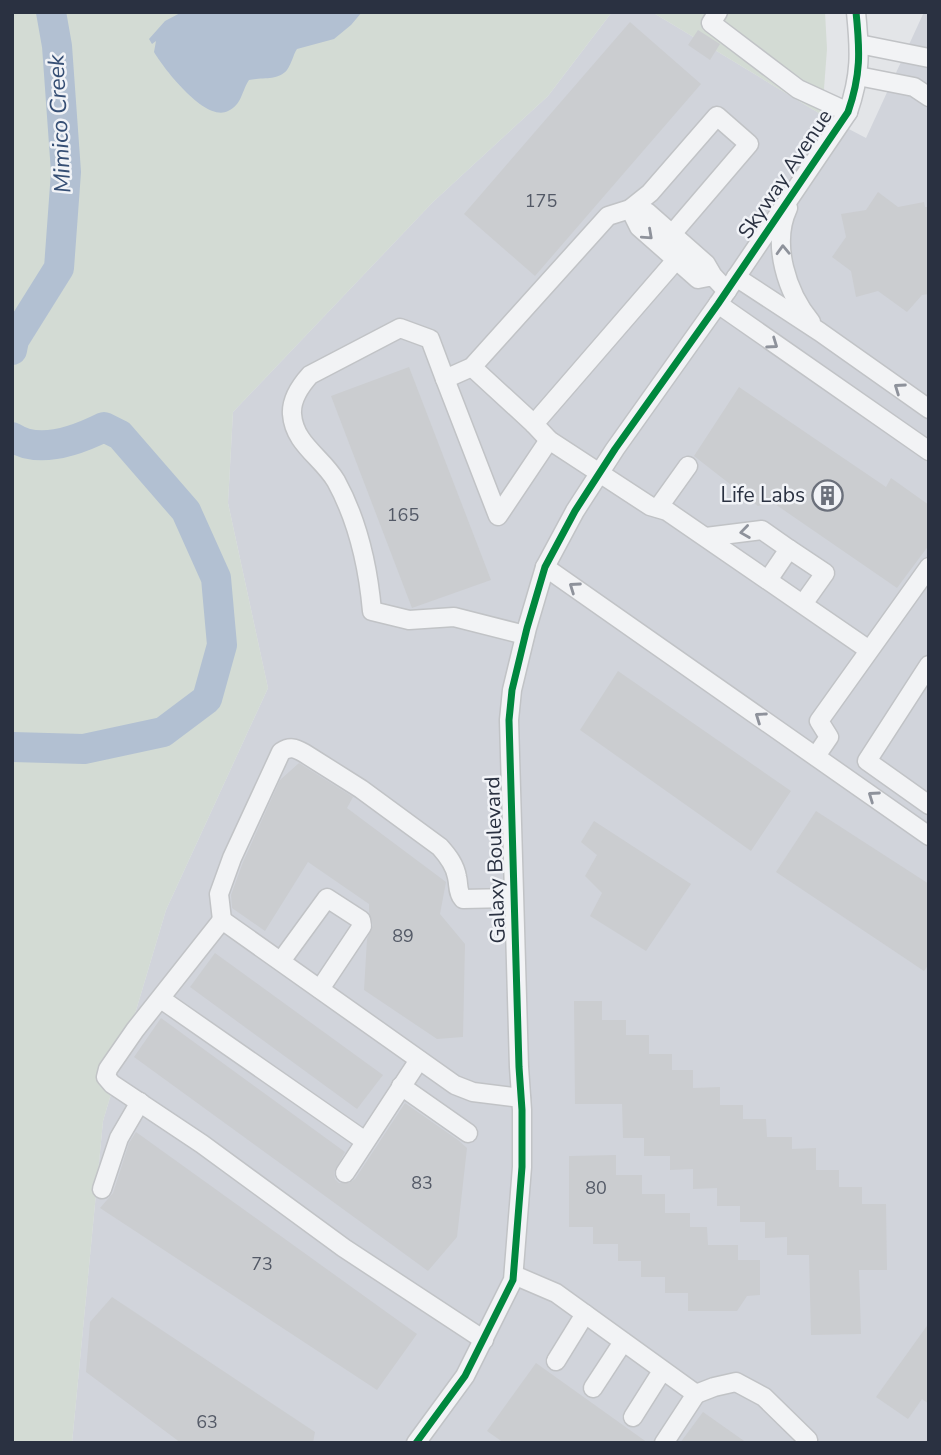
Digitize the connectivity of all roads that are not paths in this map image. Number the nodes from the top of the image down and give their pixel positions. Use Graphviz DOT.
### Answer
graph roads {
  1 [pos="718,12"];
  2 [pos="856,12"];
  3 [pos="859,44"];
  4 [pos="929,58"];
  5 [pos="858,76"];
  6 [pos="929,97"];
  7 [pos="848,112"];
  8 [pos="796,190"];
  9 [pos="630,209"];
  10 [pos="672,233"];
  11 [pos="676,260"];
  12 [pos="713,276"];
  13 [pos="727,291"];
  14 [pos="820,332"];
  15 [pos="472,367"];
  16 [pos="445,379"];
  17 [pos="929,409"];
  18 [pos="534,424"];
  19 [pos="550,440"];
  20 [pos="929,451"];
  21 [pos="688,466"];
  22 [pos="599,472"];
  23 [pos="658,508"];
  24 [pos="706,537"];
  25 [pos="789,549"];
  26 [pos="545,566"];
  27 [pos="929,566"];
  28 [pos="768,580"];
  29 [pos="803,604"];
  30 [pos="525,635"];
  31 [pos="869,650"];
  32 [pos="929,665"];
  33 [pos="816,756"];
  34 [pos="929,805"];
  35 [pos="929,836"];
  36 [pos="513,898"];
  37 [pos="222,920"];
  38 [pos="281,961"];
  39 [pos="320,989"];
  40 [pos="161,999"];
  41 [pos="419,1060"];
  42 [pos="401,1086"];
  43 [pos="522,1098"];
  44 [pos="140,1102"];
  45 [pos="468,1133"];
  46 [pos="365,1141"];
  47 [pos="345,1173"];
  48 [pos="102,1189"];
  49 [pos="514,1275"];
  50 [pos="585,1314"];
  51 [pos="484,1340"];
  52 [pos="623,1342"];
  53 [pos="556,1361"];
  54 [pos="662,1371"];
  55 [pos="593,1388"];
  56 [pos="696,1394"];
  57 [pos="634,1417"];
  58 [pos="424,1440"];
  59 [pos="811,1442"];
  60 [pos="664,1443"];
  1 -- 7 [label="street"];
  2 -- 3 [label="street, Skyway Avenue"];
  3 -- 4 [label="street"];
  3 -- 5 [label="street, Skyway Avenue"];
  5 -- 6 [label="street"];
  5 -- 7 [label="street, Skyway Avenue"];
  7 -- 8 [label="street, Skyway Avenue"];
  8 -- 13 [label="street, Skyway Avenue"];
  14 -- 8 [label="street, one-way"];
  9 -- 10 [label="street"];
  9 -- 10 [label="street"];
  9 -- 11 [label="street, one-way"];
  9 -- 15 [label="street"];
  10 -- 12 [label="street"];
  11 -- 12 [label="street"];
  11 -- 18 [label="street"];
  12 -- 13 [label="street"];
  13 -- 14 [label="street"];
  13 -- 20 [label="street, one-way"];
  13 -- 22 [label="street, Galaxy Boulevard"];
  17 -- 14 [label="street, one-way"];
  15 -- 16 [label="street"];
  15 -- 18 [label="street"];
  16 -- 19 [label="street"];
  16 -- 30 [label="street"];
  18 -- 19 [label="street"];
  19 -- 22 [label="street"];
  21 -- 23 [label="street"];
  22 -- 23 [label="street"];
  22 -- 26 [label="street, Galaxy Boulevard"];
  23 -- 24 [label="street"];
  25 -- 24 [label="street, one-way"];
  24 -- 28 [label="street"];
  25 -- 28 [label="street"];
  25 -- 29 [label="street"];
  26 -- 30 [label="street, Galaxy Boulevard"];
  33 -- 26 [label="street, one-way"];
  27 -- 31 [label="street"];
  28 -- 29 [label="street"];
  29 -- 31 [label="street"];
  30 -- 36 [label="street, Galaxy Boulevard"];
  31 -- 33 [label="street"];
  32 -- 34 [label="street"];
  35 -- 33 [label="street, one-way"];
  36 -- 37 [label="street"];
  36 -- 43 [label="street, Galaxy Boulevard"];
  37 -- 38 [label="street"];
  37 -- 40 [label="street"];
  38 -- 39 [label="street"];
  38 -- 39 [label="street"];
  39 -- 41 [label="street"];
  40 -- 44 [label="street"];
  40 -- 46 [label="street"];
  41 -- 42 [label="street"];
  41 -- 43 [label="street"];
  42 -- 45 [label="street"];
  42 -- 46 [label="street"];
  43 -- 49 [label="street, Galaxy Boulevard"];
  44 -- 48 [label="street"];
  44 -- 51 [label="street"];
  46 -- 47 [label="street"];
  49 -- 50 [label="street"];
  49 -- 51 [label="street, Galaxy Boulevard"];
  50 -- 52 [label="street"];
  50 -- 53 [label="street"];
  51 -- 58 [label="street, Galaxy Boulevard"];
  52 -- 54 [label="street"];
  52 -- 55 [label="street"];
  54 -- 56 [label="street"];
  54 -- 57 [label="street"];
  56 -- 59 [label="street"];
  56 -- 60 [label="street"];
}
